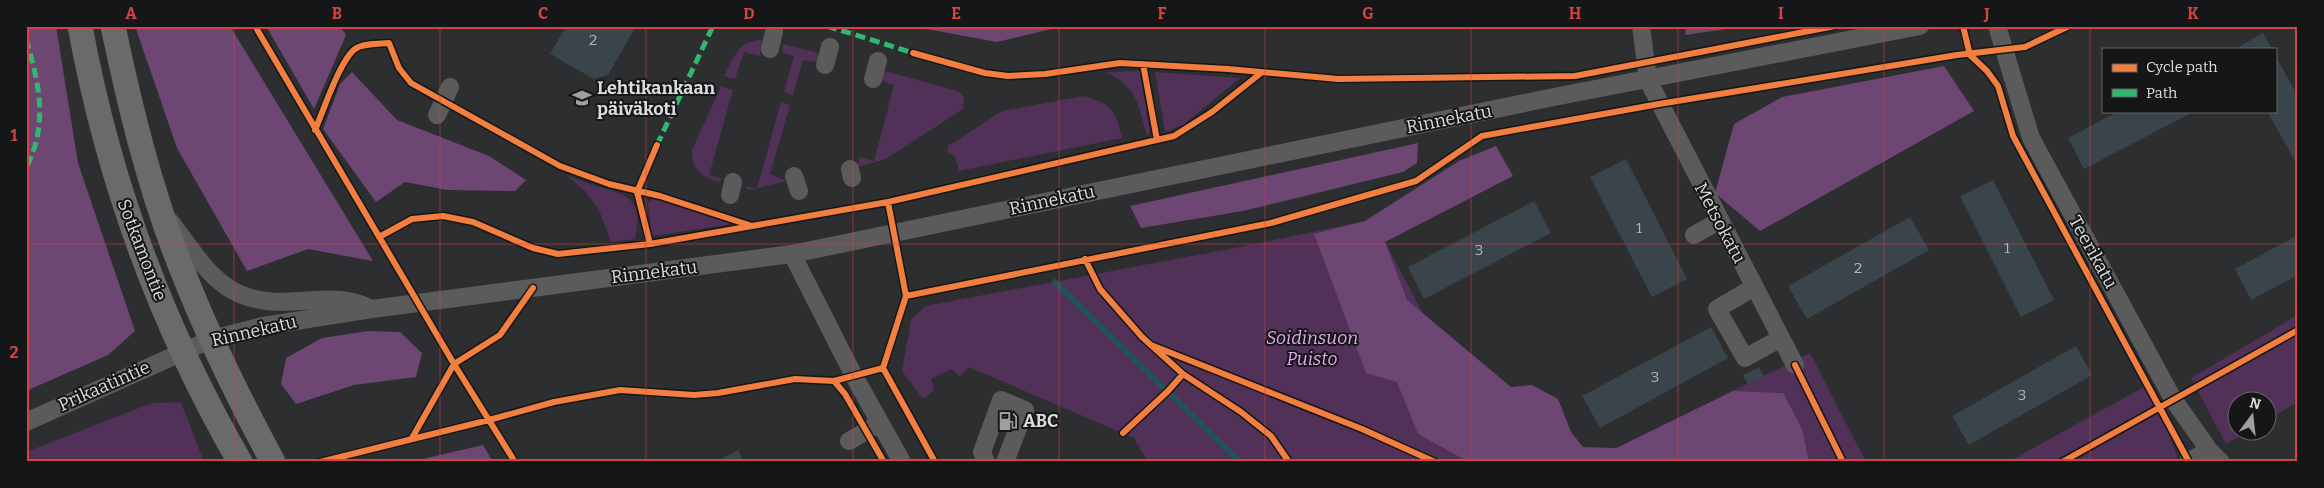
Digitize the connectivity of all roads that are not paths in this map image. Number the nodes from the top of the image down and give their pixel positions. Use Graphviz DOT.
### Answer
graph roads {
  1 [pos="80,26"];
  2 [pos="113,26"];
  3 [pos="1641,26"];
  4 [pos="1920,26"];
  5 [pos="1997,26"];
  6 [pos="774,32"];
  7 [pos="830,47"];
  8 [pos="770,49"];
  9 [pos="878,61"];
  10 [pos="825,65"];
  11 [pos="873,78"];
  12 [pos="1648,80"];
  13 [pos="450,87"];
  14 [pos="437,116"];
  15 [pos="162,210"];
  16 [pos="1719,221"];
  17 [pos="1694,234"];
  18 [pos="792,254"];
  19 [pos="1754,287"];
  20 [pos="372,309"];
  21 [pos="1781,338"];
  22 [pos="212,339"];
  23 [pos="182,352"];
  24 [pos="1796,365"];
  25 [pos="26,422"];
  26 [pos="880,423"];
  27 [pos="849,441"];
  28 [pos="2214,458"];
  29 [pos="240,462"];
  30 [pos="273,462"];
  31 [pos="902,462"];
  32 [pos="986,462"];
  33 [pos="1005,462"];
  34 [pos="2188,462"];
  1 -- 23 [label="highway, Sotkamontie"];
  2 -- 15 [label="highway, Sotkamontie"];
  3 -- 12 [label="street, Metsokatu"];
  4 -- 12 [label="street, Rinnekatu"];
  5 -- 28 [label="street, Teerikatu"];
  6 -- 8 [label="street"];
  7 -- 10 [label="street"];
  9 -- 11 [label="street"];
  12 -- 16 [label="street, Metsokatu"];
  12 -- 18 [label="street, Rinnekatu"];
  13 -- 14 [label="street"];
  15 -- 20 [label="street"];
  15 -- 22 [label="highway, Sotkamontie"];
  16 -- 17 [label="street"];
  16 -- 19 [label="street, Metsokatu"];
  18 -- 20 [label="street, Rinnekatu"];
  18 -- 26 [label="street"];
  19 -- 21 [label="street, Metsokatu"];
  19 -- 21 [label="street"];
  20 -- 22 [label="street, Rinnekatu"];
  21 -- 24 [label="street, Metsokatu"];
  22 -- 23 [label="street, Rinnekatu"];
  22 -- 30 [label="highway, Sotkamontie"];
  23 -- 25 [label="street, Prikaatintie"];
  23 -- 29 [label="highway, Sotkamontie"];
  26 -- 27 [label="street"];
  26 -- 31 [label="street"];
  28 -- 34 [label="street"];
  32 -- 33 [label="street"];
}
